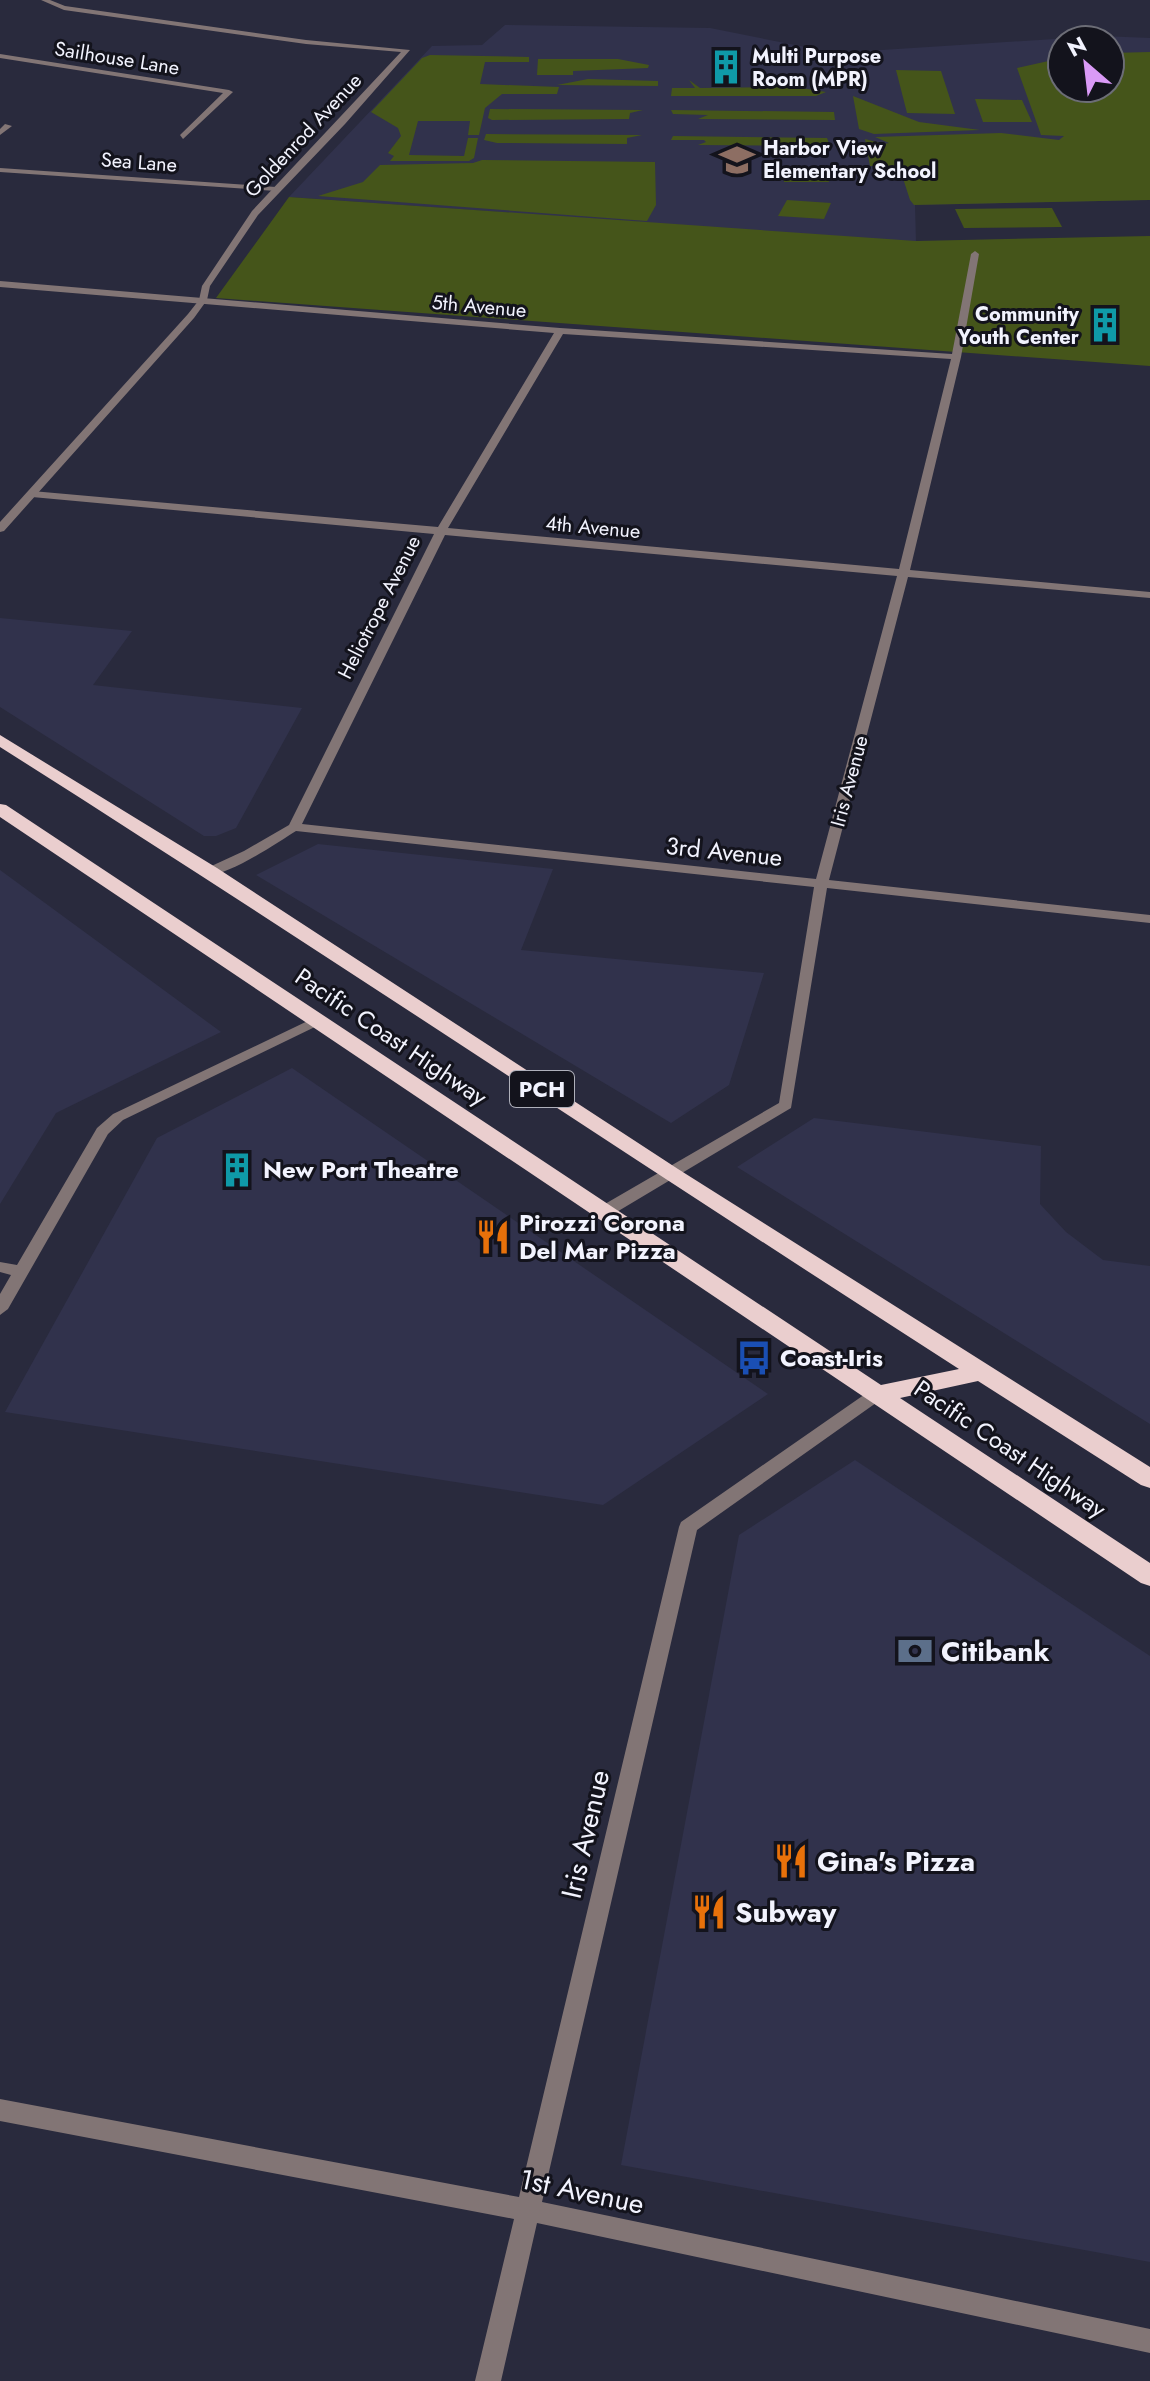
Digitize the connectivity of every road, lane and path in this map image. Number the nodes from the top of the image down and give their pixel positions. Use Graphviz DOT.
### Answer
graph roads {
  1 [pos="44,0"];
  2 [pos="0,56"];
  3 [pos="8,126"];
  4 [pos="0,133"];
  5 [pos="183,137"];
  6 [pos="0,170"];
  7 [pos="276,189"];
  8 [pos="975,254"];
  9 [pos="0,284"];
  10 [pos="203,300"];
  11 [pos="560,331"];
  12 [pos="956,357"];
  13 [pos="32,494"];
  14 [pos="0,529"];
  15 [pos="441,531"];
  16 [pos="904,572"];
  17 [pos="1150,595"];
  18 [pos="0,740"];
  19 [pos="0,809"];
  20 [pos="294,827"];
  21 [pos="210,872"];
  22 [pos="821,885"];
  23 [pos="1150,919"];
  24 [pos="316,1021"];
  25 [pos="670,1174"];
  26 [pos="604,1212"];
  27 [pos="0,1267"];
  28 [pos="20,1271"];
  29 [pos="0,1309"];
  30 [pos="983,1372"];
  31 [pos="877,1394"];
  32 [pos="1150,1479"];
  33 [pos="1150,1576"];
  34 [pos="0,2110"];
  35 [pos="528,2210"];
  36 [pos="1150,2341"];
  37 [pos="488,2381"];
  1 -- 7 [label="street, Goldenrod Avenue"];
  2 -- 5 [label="street, Sailhouse Lane"];
  3 -- 4 [label="street"];
  6 -- 7 [label="street, Sea Lane"];
  7 -- 10 [label="street, Goldenrod Avenue"];
  8 -- 12 [label="street, Iris Avenue"];
  9 -- 10 [label="street, 5th Avenue"];
  10 -- 11 [label="street, 5th Avenue"];
  10 -- 13 [label="street, Goldenrod Avenue"];
  11 -- 12 [label="street, 5th Avenue"];
  11 -- 15 [label="street, Heliotrope Avenue"];
  12 -- 16 [label="street, Iris Avenue"];
  13 -- 14 [label="street, Goldenrod Avenue"];
  13 -- 15 [label="street, 4th Avenue"];
  15 -- 16 [label="street, 4th Avenue"];
  15 -- 20 [label="street, Heliotrope Avenue"];
  16 -- 17 [label="street, 4th Avenue"];
  16 -- 22 [label="street, Iris Avenue"];
  18 -- 21 [label="highway, Pacific Coast Highway / PCH"];
  19 -- 24 [label="highway, Pacific Coast Highway / PCH"];
  20 -- 21 [label="street"];
  20 -- 22 [label="street, 3rd Avenue"];
  21 -- 25 [label="highway, Pacific Coast Highway / PCH"];
  22 -- 23 [label="street, 3rd Avenue"];
  22 -- 25 [label="street, Iris Avenue"];
  24 -- 26 [label="highway, Pacific Coast Highway / PCH"];
  24 -- 28 [label="street"];
  25 -- 26 [label="street, Iris Avenue"];
  25 -- 30 [label="highway, Pacific Coast Highway / PCH"];
  26 -- 31 [label="highway, Pacific Coast Highway / PCH"];
  27 -- 28 [label="street"];
  28 -- 29 [label="street"];
  30 -- 31 [label="highway"];
  30 -- 32 [label="highway, Pacific Coast Highway / PCH"];
  31 -- 33 [label="highway, Pacific Coast Highway / PCH"];
  31 -- 35 [label="street, Iris Avenue"];
  34 -- 35 [label="street, 1st Avenue"];
  35 -- 36 [label="street, 1st Avenue"];
  35 -- 37 [label="street, Iris Avenue"];
}
